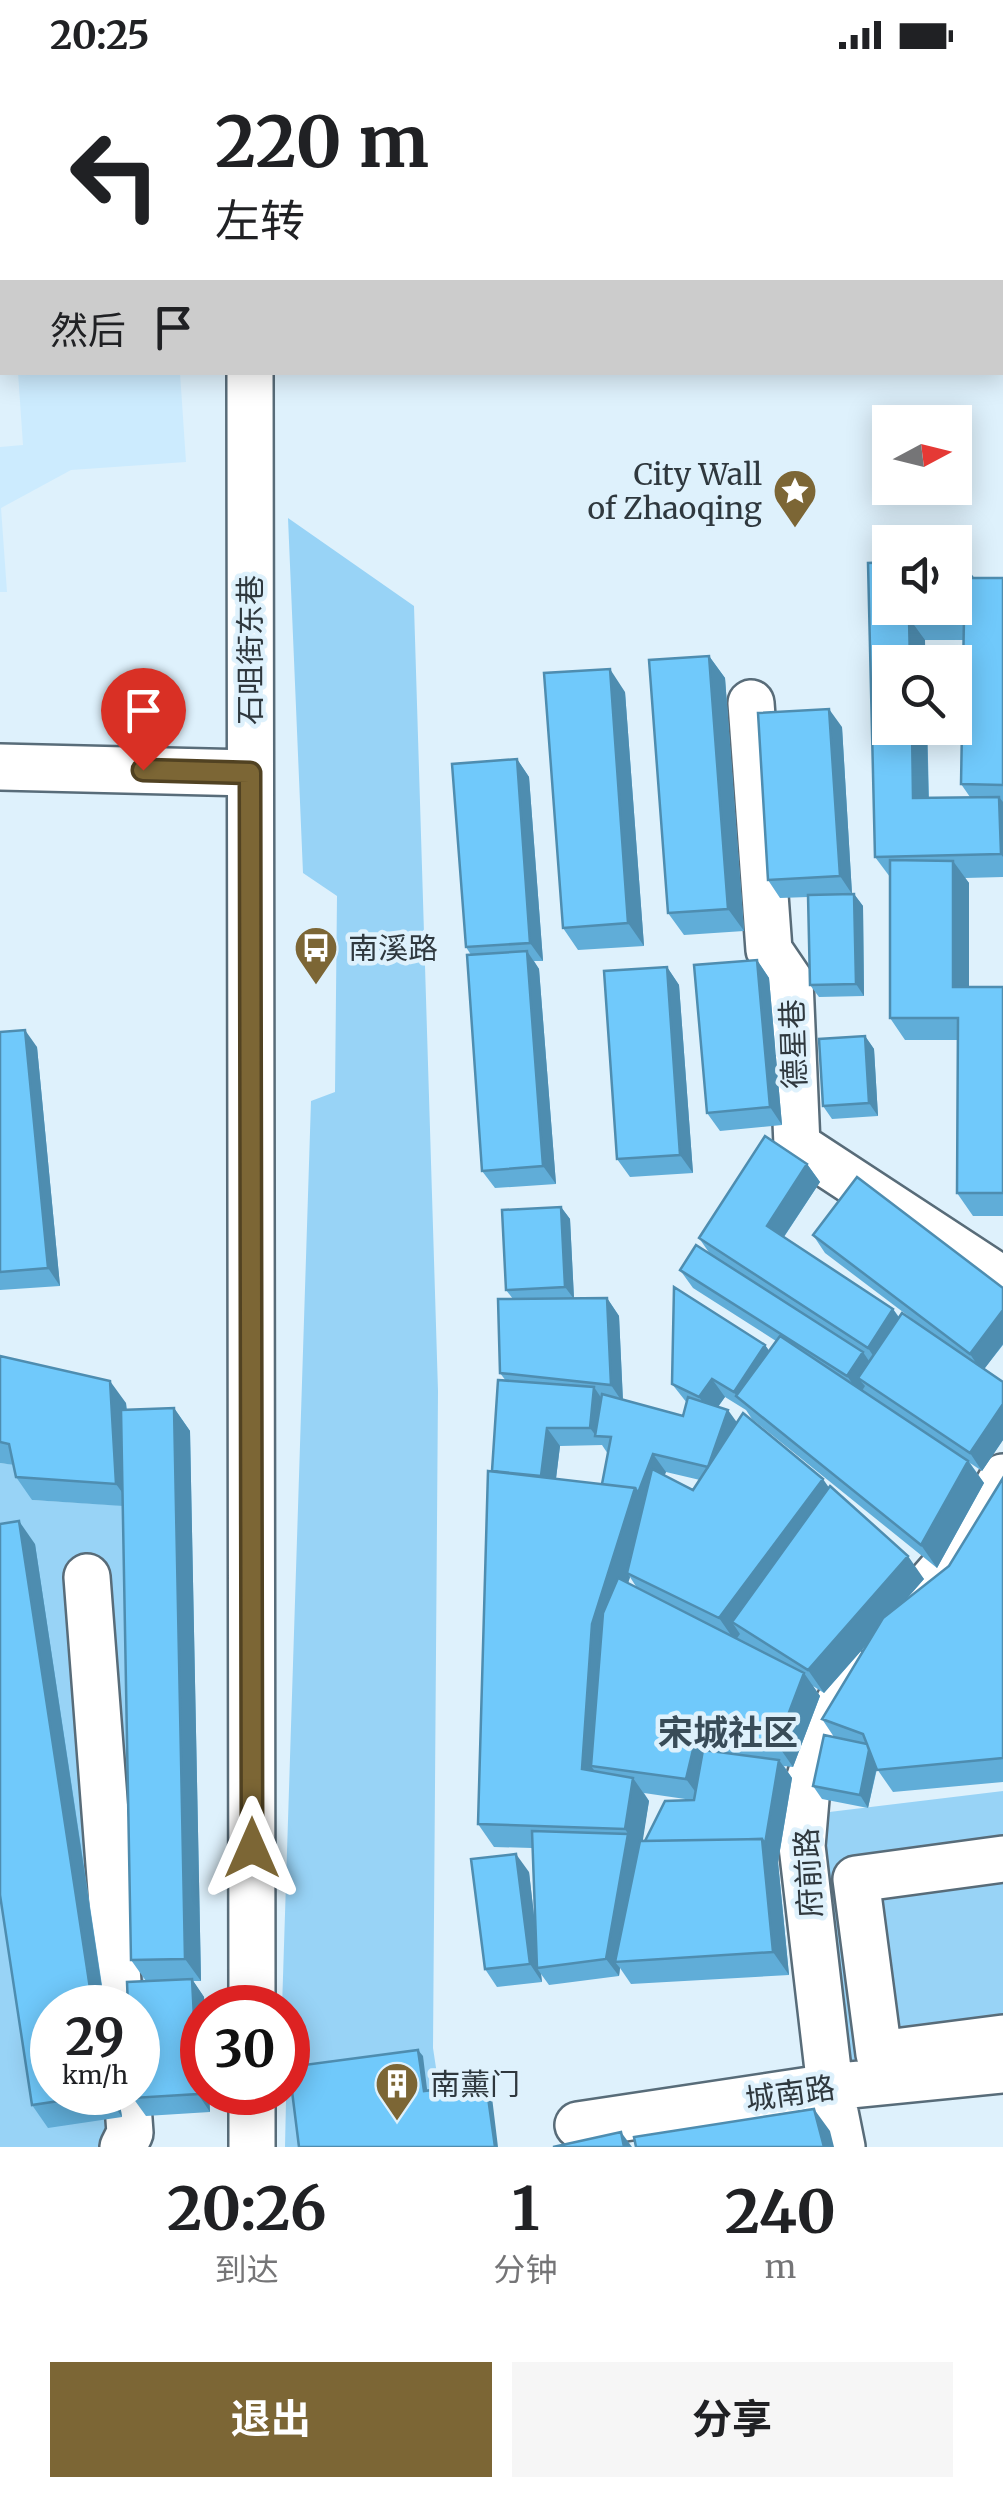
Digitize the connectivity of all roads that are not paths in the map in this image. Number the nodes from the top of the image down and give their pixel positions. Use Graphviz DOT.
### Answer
graph roads {
  1 [pos="250,375"];
  2 [pos="751,703"];
  3 [pos="0,767"];
  4 [pos="250,773"];
  5 [pos="1003,1280"];
  6 [pos="1003,1477"];
  7 [pos="87,1577"];
  8 [pos="1003,1859"];
  9 [pos="118,1985"];
  10 [pos="252,1985"];
  11 [pos="1003,2038"];
  12 [pos="1003,2070"];
  13 [pos="830,2087"];
  14 [pos="129,2115"];
  15 [pos="252,2115"];
  16 [pos="578,2125"];
  17 [pos="123,2147"];
  18 [pos="252,2147"];
  19 [pos="842,2147"];
  1 -- 4 [label="street, 石咀街东巷"];
  2 -- 5 [label="street, 德星巷"];
  3 -- 4 [label="street"];
  4 -- 10 [label="street, 石咀街东巷"];
  6 -- 13 [label="street, 府前路"];
  7 -- 9 [label="street"];
  8 -- 11 [label="street"];
  12 -- 13 [label="street, 城南路"];
  13 -- 16 [label="street, 城南路"];
  13 -- 19 [label="street, 府前路"];
  14 -- 17 [label="street"];
  15 -- 18 [label="street"];
}
